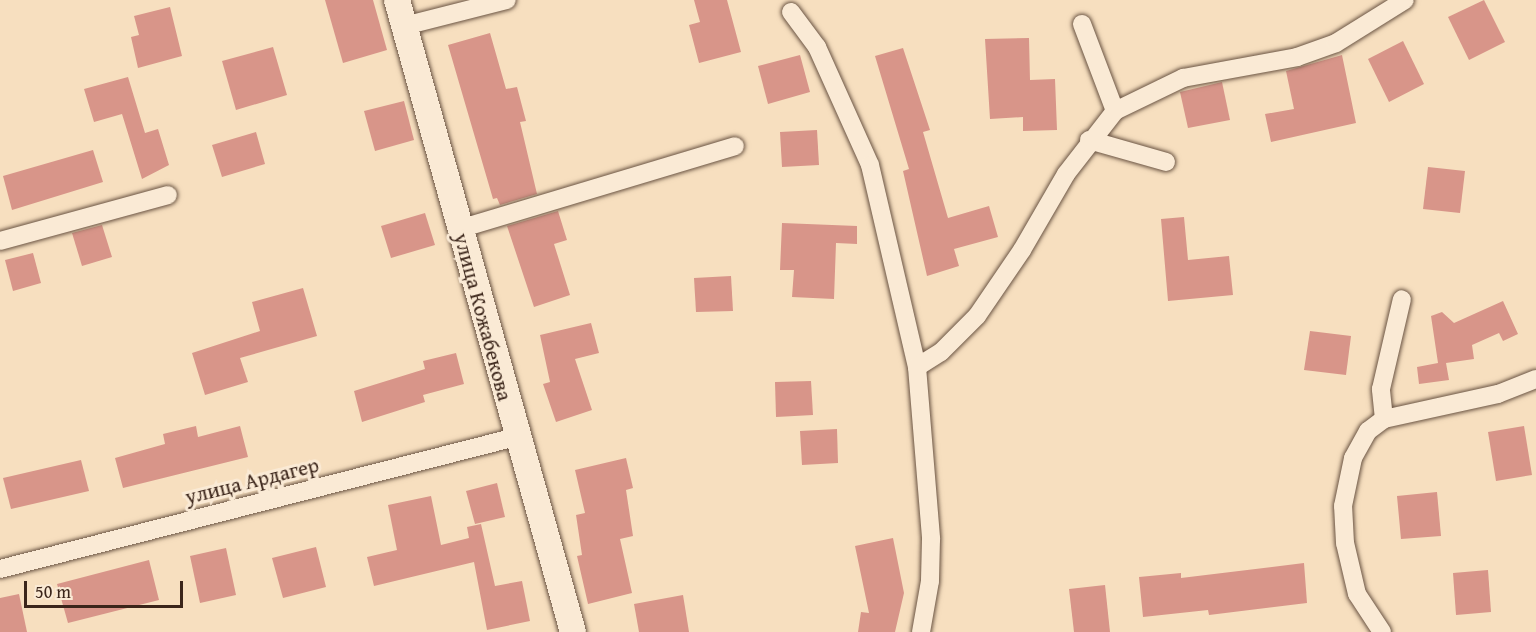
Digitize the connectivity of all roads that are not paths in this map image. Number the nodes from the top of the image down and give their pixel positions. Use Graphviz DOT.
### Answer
graph roads {
  1 [pos="396,0"];
  2 [pos="507,0"];
  3 [pos="1405,0"];
  4 [pos="791,12"];
  5 [pos="1082,24"];
  6 [pos="404,26"];
  7 [pos="1115,111"];
  8 [pos="1089,140"];
  9 [pos="735,146"];
  10 [pos="1166,162"];
  11 [pos="168,195"];
  12 [pos="459,229"];
  13 [pos="0,241"];
  14 [pos="1402,299"];
  15 [pos="917,367"];
  16 [pos="1536,379"];
  17 [pos="1384,419"];
  18 [pos="516,437"];
  19 [pos="0,569"];
  20 [pos="573,632"];
  21 [pos="921,632"];
  22 [pos="1382,632"];
  1 -- 6 [label="main road, улица Кожабекова"];
  2 -- 6 [label="street"];
  3 -- 7 [label="street"];
  4 -- 15 [label="street"];
  5 -- 7 [label="street"];
  6 -- 12 [label="main road, улица Кожабекова"];
  7 -- 8 [label="street"];
  8 -- 10 [label="street"];
  8 -- 15 [label="street"];
  9 -- 12 [label="street"];
  11 -- 13 [label="street"];
  12 -- 18 [label="main road, улица Кожабекова"];
  14 -- 17 [label="street"];
  15 -- 21 [label="street"];
  16 -- 17 [label="street"];
  17 -- 22 [label="street"];
  18 -- 19 [label="street, улица Ардагер"];
  18 -- 20 [label="main road, улица Кожабекова"];
}
